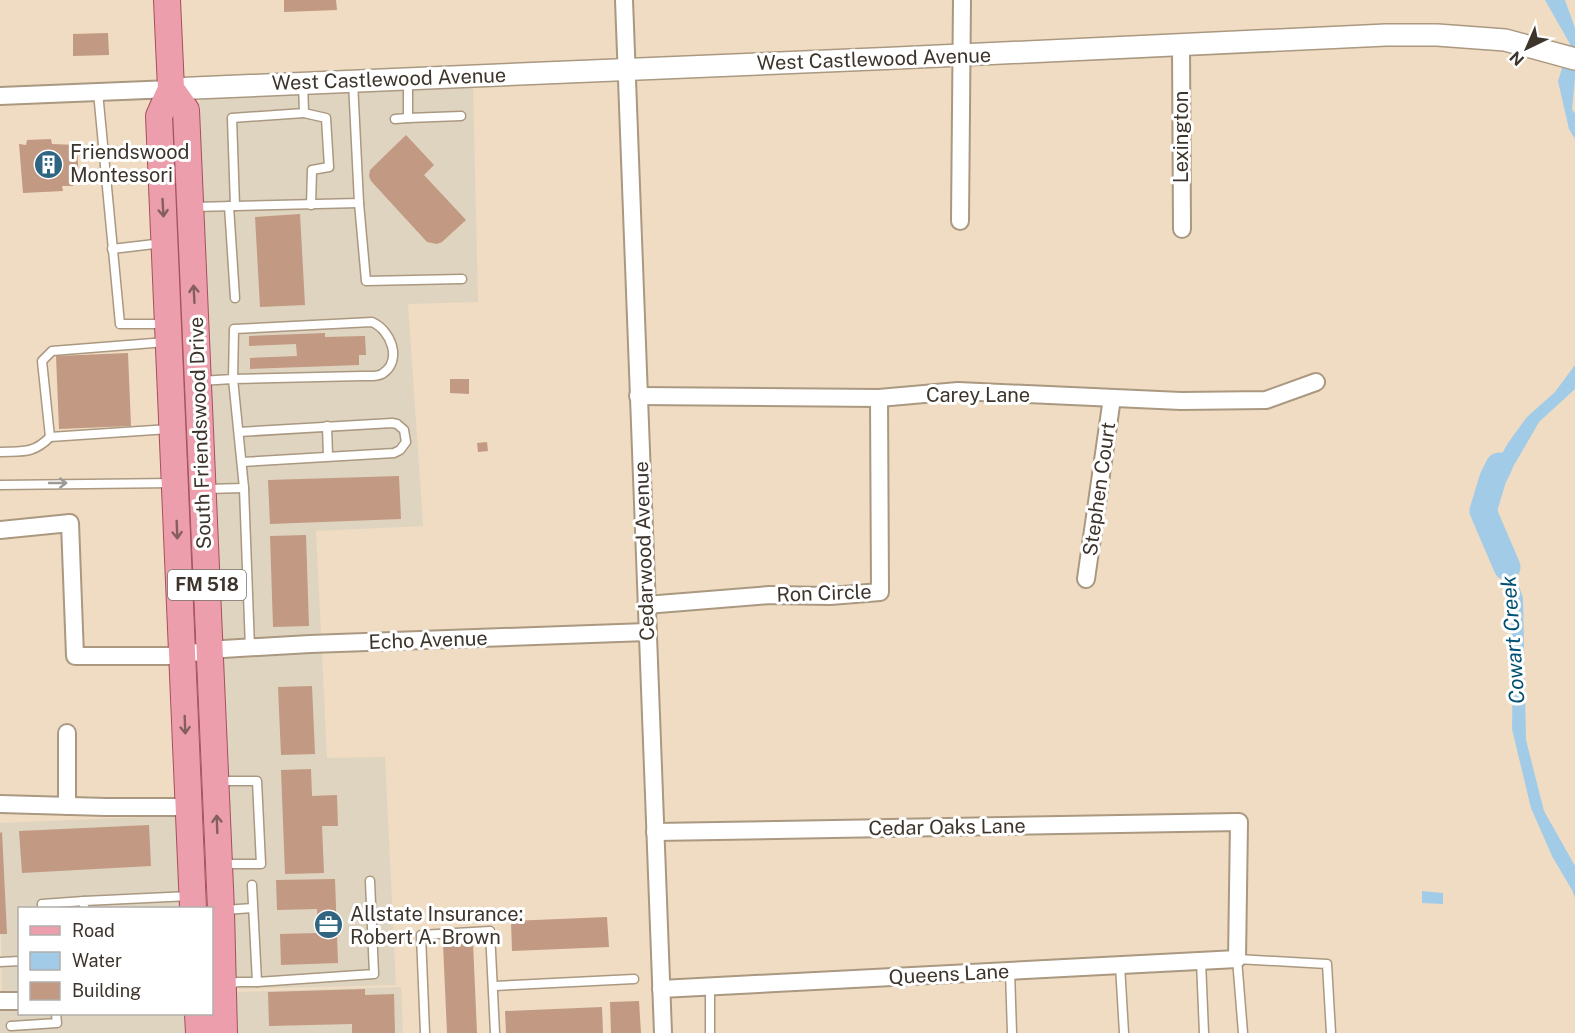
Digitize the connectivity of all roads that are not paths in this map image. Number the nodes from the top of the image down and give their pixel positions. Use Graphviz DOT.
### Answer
graph roads {
  1 [pos="167,0"];
  2 [pos="624,0"];
  3 [pos="962,0"];
  4 [pos="1181,45"];
  5 [pos="961,55"];
  6 [pos="1575,59"];
  7 [pos="626,69"];
  8 [pos="408,78"];
  9 [pos="353,81"];
  10 [pos="303,83"];
  11 [pos="171,89"];
  12 [pos="98,92"];
  13 [pos="0,96"];
  14 [pos="304,112"];
  15 [pos="460,116"];
  16 [pos="394,118"];
  17 [pos="408,118"];
  18 [pos="359,203"];
  19 [pos="311,205"];
  20 [pos="232,206"];
  21 [pos="190,207"];
  22 [pos="960,221"];
  23 [pos="1182,229"];
  24 [pos="165,243"];
  25 [pos="112,249"];
  26 [pos="462,279"];
  27 [pos="235,298"];
  28 [pos="169,333"];
  29 [pos="232,378"];
  30 [pos="1316,382"];
  31 [pos="185,384"];
  32 [pos="638,396"];
  33 [pos="879,398"];
  34 [pos="1112,398"];
  35 [pos="327,426"];
  36 [pos="172,429"];
  37 [pos="239,432"];
  38 [pos="50,436"];
  39 [pos="0,452"];
  40 [pos="328,456"];
  41 [pos="242,462"];
  42 [pos="175,483"];
  43 [pos="0,485"];
  44 [pos="244,488"];
  45 [pos="202,489"];
  46 [pos="0,530"];
  47 [pos="1086,579"];
  48 [pos="646,605"];
  49 [pos="647,632"];
  50 [pos="250,649"];
  51 [pos="210,651"];
  52 [pos="182,654"];
  53 [pos="67,733"];
  54 [pos="215,781"];
  55 [pos="0,804"];
  56 [pos="67,806"];
  57 [pos="188,807"];
  58 [pos="655,832"];
  59 [pos="218,864"];
  60 [pos="370,881"];
  61 [pos="252,885"];
  62 [pos="193,902"];
  63 [pos="84,905"];
  64 [pos="42,907"];
  65 [pos="253,908"];
  66 [pos="221,910"];
  67 [pos="1237,959"];
  68 [pos="18,961"];
  69 [pos="1201,961"];
  70 [pos="0,962"];
  71 [pos="1120,965"];
  72 [pos="1010,971"];
  73 [pos="634,979"];
  74 [pos="257,982"];
  75 [pos="494,986"];
  76 [pos="710,986"];
  77 [pos="217,988"];
  78 [pos="661,989"];
  79 [pos="18,1000"];
  80 [pos="0,1001"];
  81 [pos="56,1015"];
  82 [pos="11,1026"];
  83 [pos="425,1033"];
  84 [pos="495,1033"];
  85 [pos="663,1033"];
  86 [pos="710,1033"];
  87 [pos="1012,1033"];
  88 [pos="1124,1033"];
  89 [pos="1204,1033"];
  90 [pos="1243,1033"];
  91 [pos="1330,1033"];
  1 -- 11 [label="main road, South Friendswood Drive / FM 518"];
  2 -- 7 [label="street, Cedarwood Avenue"];
  3 -- 5 [label="street"];
  4 -- 5 [label="street, West Castlewood Avenue"];
  4 -- 6 [label="street, West Castlewood Avenue"];
  4 -- 23 [label="street, Lexington"];
  5 -- 7 [label="street, West Castlewood Avenue"];
  5 -- 22 [label="street"];
  7 -- 8 [label="street, West Castlewood Avenue"];
  7 -- 32 [label="street, Cedarwood Avenue"];
  8 -- 9 [label="street, West Castlewood Avenue"];
  8 -- 17 [label="lane"];
  9 -- 10 [label="street, West Castlewood Avenue"];
  9 -- 18 [label="lane"];
  10 -- 11 [label="street, West Castlewood Avenue"];
  10 -- 14 [label="lane"];
  11 -- 12 [label="street"];
  11 -- 21 [label="main road, South Friendswood Drive / FM 518"];
  11 -- 24 [label="main road, South Friendswood Drive / FM 518, one-way"];
  12 -- 13 [label="street"];
  12 -- 25 [label="lane"];
  14 -- 19 [label="lane"];
  14 -- 20 [label="lane"];
  15 -- 17 [label="lane"];
  16 -- 17 [label="lane"];
  18 -- 19 [label="lane"];
  18 -- 26 [label="lane"];
  19 -- 20 [label="lane"];
  20 -- 21 [label="lane"];
  20 -- 27 [label="lane"];
  31 -- 21 [label="main road, South Friendswood Drive / FM 518, one-way"];
  24 -- 25 [label="lane"];
  24 -- 28 [label="main road, South Friendswood Drive / FM 518"];
  25 -- 28 [label="lane"];
  28 -- 31 [label="main road, South Friendswood Drive / FM 518"];
  28 -- 38 [label="lane"];
  29 -- 29 [label="lane"];
  29 -- 31 [label="lane"];
  29 -- 37 [label="lane"];
  30 -- 34 [label="street, Carey Lane"];
  31 -- 36 [label="main road, South Friendswood Drive / FM 518"];
  31 -- 45 [label="main road, South Friendswood Drive / FM 518"];
  32 -- 33 [label="street, Carey Lane"];
  32 -- 48 [label="street, Cedarwood Avenue"];
  33 -- 34 [label="street, Carey Lane"];
  33 -- 48 [label="street, Ron Circle"];
  34 -- 47 [label="street, Stephen Court"];
  35 -- 37 [label="lane"];
  35 -- 40 [label="lane"];
  35 -- 40 [label="lane"];
  36 -- 38 [label="lane"];
  36 -- 42 [label="main road, South Friendswood Drive / FM 518"];
  37 -- 41 [label="lane"];
  38 -- 39 [label="lane"];
  40 -- 41 [label="lane"];
  41 -- 44 [label="lane"];
  43 -- 42 [label="lane, one-way"];
  42 -- 52 [label="main road, South Friendswood Drive / FM 518, one-way"];
  44 -- 45 [label="lane"];
  44 -- 50 [label="lane"];
  45 -- 51 [label="main road, South Friendswood Drive / FM 518"];
  46 -- 52 [label="street, Echo Avenue"];
  48 -- 49 [label="street, Cedarwood Avenue"];
  49 -- 50 [label="street, Echo Avenue"];
  49 -- 58 [label="street, Cedarwood Avenue"];
  50 -- 51 [label="street, Echo Avenue"];
  51 -- 52 [label="street, Echo Avenue"];
  51 -- 54 [label="main road, South Friendswood Drive / FM 518"];
  52 -- 57 [label="main road, South Friendswood Drive / FM 518, one-way"];
  53 -- 56 [label="street"];
  59 -- 54 [label="main road, South Friendswood Drive / FM 518, one-way"];
  54 -- 59 [label="lane"];
  55 -- 56 [label="street"];
  56 -- 57 [label="street"];
  57 -- 62 [label="main road, South Friendswood Drive / FM 518"];
  58 -- 67 [label="street, Cedar Oaks Lane"];
  58 -- 78 [label="street, Cedarwood Avenue"];
  59 -- 66 [label="main road, South Friendswood Drive / FM 518"];
  60 -- 74 [label="lane"];
  61 -- 65 [label="lane"];
  62 -- 63 [label="lane"];
  63 -- 64 [label="lane"];
  65 -- 66 [label="lane"];
  65 -- 74 [label="lane"];
  66 -- 77 [label="main road, South Friendswood Drive / FM 518"];
  67 -- 69 [label="street, Queens Lane"];
  67 -- 90 [label="lane"];
  67 -- 91 [label="lane"];
  68 -- 70 [label="lane"];
  69 -- 71 [label="street, Queens Lane"];
  69 -- 89 [label="lane"];
  71 -- 72 [label="street, Queens Lane"];
  71 -- 88 [label="lane"];
  72 -- 76 [label="street, Queens Lane"];
  72 -- 87 [label="lane"];
  73 -- 75 [label="lane"];
  74 -- 77 [label="lane"];
  75 -- 83 [label="lane"];
  75 -- 84 [label="lane"];
  76 -- 78 [label="street, Queens Lane"];
  76 -- 86 [label="lane"];
  78 -- 85 [label="street, Cedarwood Avenue"];
  79 -- 80 [label="street"];
  81 -- 82 [label="lane"];
}
